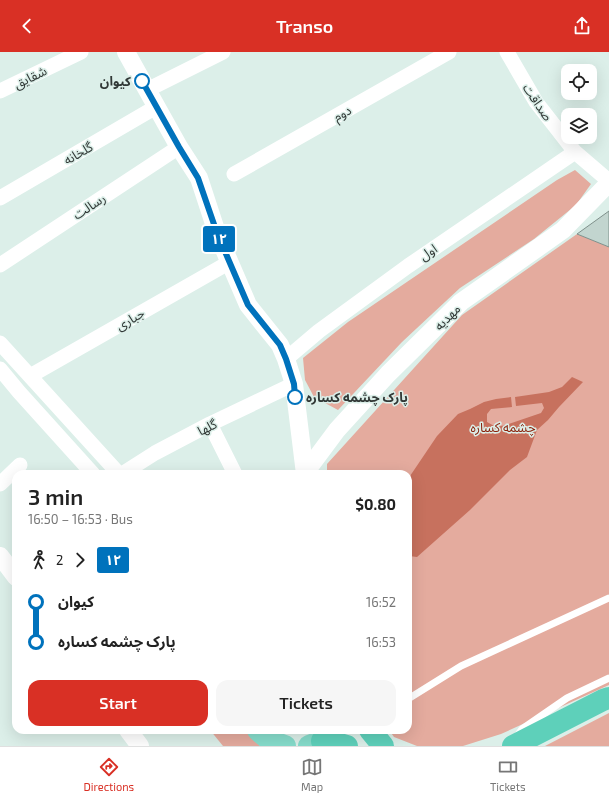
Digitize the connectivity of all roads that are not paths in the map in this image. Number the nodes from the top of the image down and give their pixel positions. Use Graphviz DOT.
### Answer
graph roads {
  1 [pos="81,52"];
  2 [pos="126,52"];
  3 [pos="223,52"];
  4 [pos="450,52"];
  5 [pos="507,52"];
  6 [pos="147,90"];
  7 [pos="0,91"];
  8 [pos="156,107"];
  9 [pos="179,147"];
  10 [pos="575,152"];
  11 [pos="234,174"];
  12 [pos="609,182"];
  13 [pos="0,198"];
  14 [pos="230,262"];
  15 [pos="0,265"];
  16 [pos="0,343"];
  17 [pos="286,359"];
  18 [pos="0,369"];
  19 [pos="30,376"];
  20 [pos="294,384"];
  21 [pos="210,424"];
  22 [pos="20,465"];
  23 [pos="15,470"];
  24 [pos="89,470"];
  25 [pos="115,470"];
  26 [pos="128,470"];
  27 [pos="233,470"];
  28 [pos="305,470"];
  29 [pos="307,470"];
  30 [pos="12,473"];
  31 [pos="0,484"];
  32 [pos="2,561"];
  33 [pos="12,572"];
  34 [pos="609,598"];
  35 [pos="609,678"];
  36 [pos="412,697"];
  37 [pos="609,698"];
  38 [pos="132,734"];
  39 [pos="262,734"];
  40 [pos="322,739"];
  41 [pos="140,746"];
  42 [pos="285,746"];
  43 [pos="347,746"];
  44 [pos="511,746"];
  1 -- 7 [label="street, شقایق"];
  2 -- 6 [label="street"];
  3 -- 6 [label="street"];
  4 -- 11 [label="street, دوم"];
  5 -- 10 [label="street, صداقت"];
  6 -- 8 [label="street"];
  8 -- 9 [label="street"];
  8 -- 13 [label="street, گلخانه"];
  9 -- 14 [label="street"];
  9 -- 15 [label="street, رسالت"];
  10 -- 12 [label="street, صداقت"];
  10 -- 17 [label="street, اول"];
  12 -- 29 [label="street, مهدیه"];
  14 -- 17 [label="street"];
  14 -- 19 [label="street, جباری"];
  16 -- 19 [label="street"];
  17 -- 20 [label="street"];
  18 -- 24 [label="street"];
  19 -- 25 [label="street"];
  20 -- 21 [label="street, گلها"];
  20 -- 28 [label="street"];
  21 -- 26 [label="street, گلها"];
  21 -- 27 [label="street"];
  22 -- 23 [label="street"];
  30 -- 31 [label="street"];
  32 -- 33 [label="street"];
  34 -- 36 [label="lane"];
  35 -- 44 [label="lane"];
  37 -- 44 [label="highway"];
  38 -- 41 [label="street"];
  39 -- 42 [label="main road"];
  40 -- 43 [label="highway"];
}
